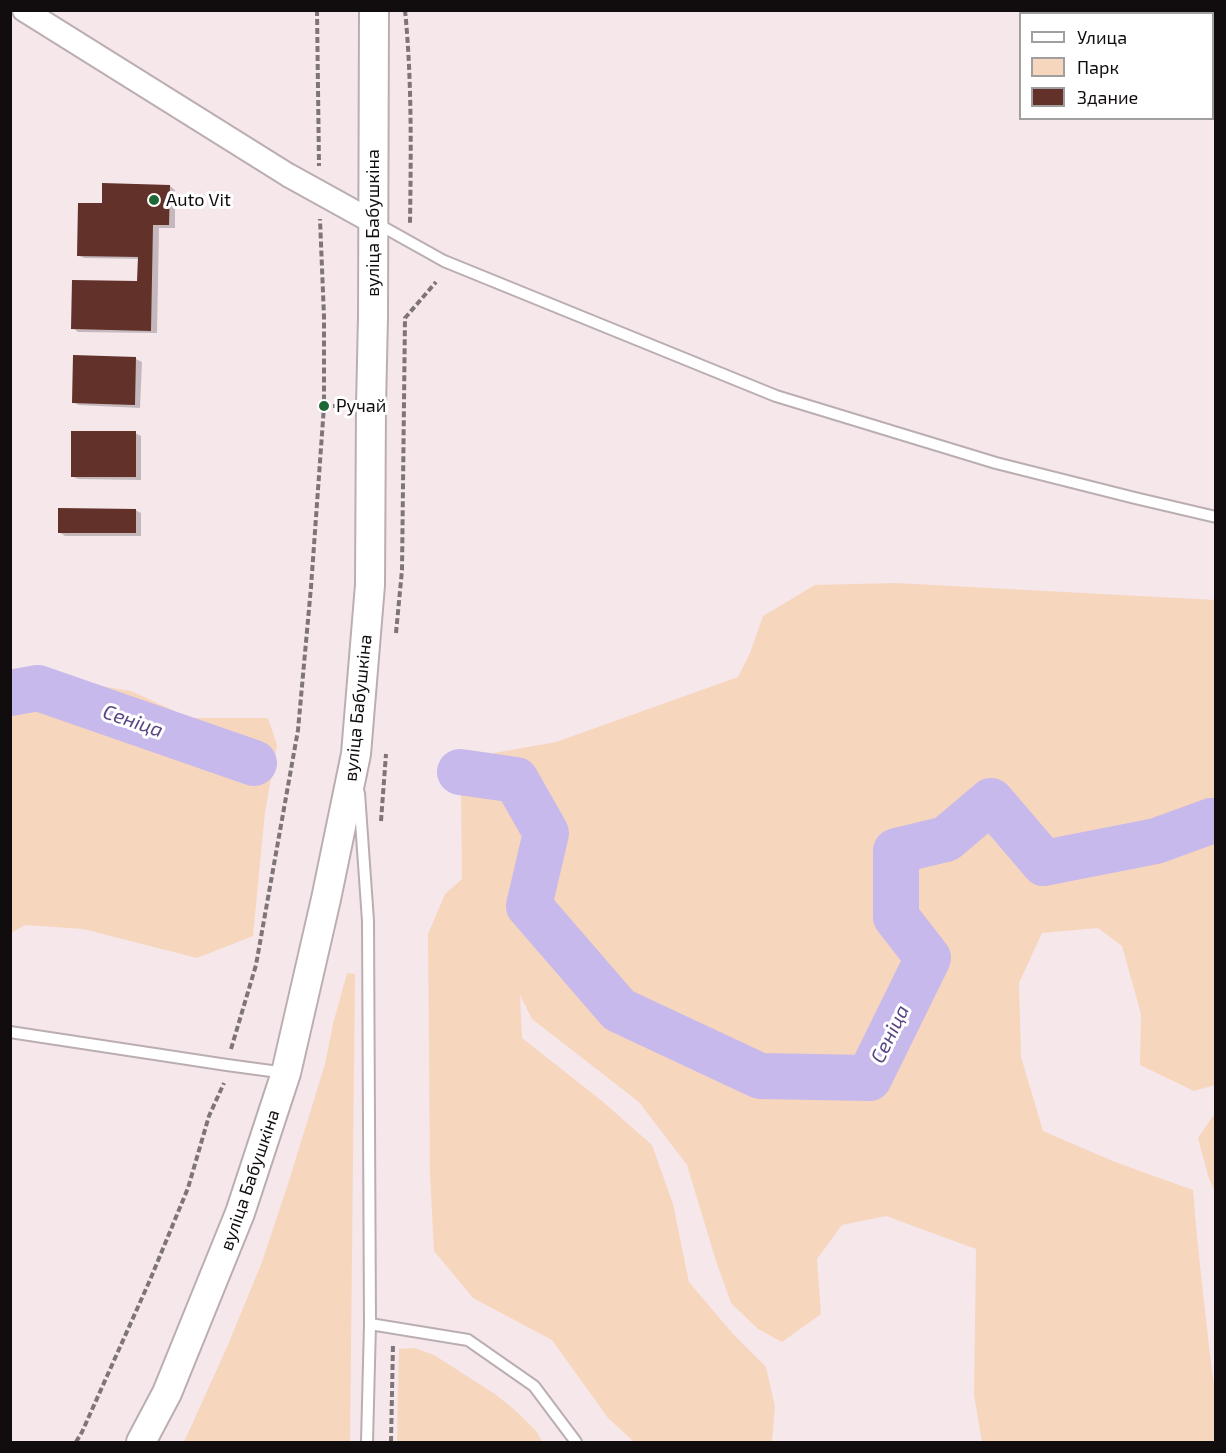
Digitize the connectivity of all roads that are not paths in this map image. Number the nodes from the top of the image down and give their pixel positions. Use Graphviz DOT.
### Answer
graph roads {
  1 [pos="24,10"];
  2 [pos="374,10"];
  3 [pos="373,222"];
  4 [pos="1215,517"];
  5 [pos="356,754"];
  6 [pos="10,1032"];
  7 [pos="286,1073"];
  8 [pos="370,1324"];
  9 [pos="141,1443"];
  10 [pos="368,1443"];
  11 [pos="576,1443"];
  1 -- 3 [label="street"];
  2 -- 3 [label="street, вуліца Бабушкіна"];
  3 -- 4 [label="lane"];
  3 -- 5 [label="street, вуліца Бабушкіна"];
  5 -- 7 [label="street, вуліца Бабушкіна"];
  5 -- 8 [label="lane"];
  6 -- 7 [label="lane"];
  7 -- 9 [label="street, вуліца Бабушкіна"];
  8 -- 10 [label="lane"];
  8 -- 11 [label="lane"];
}
